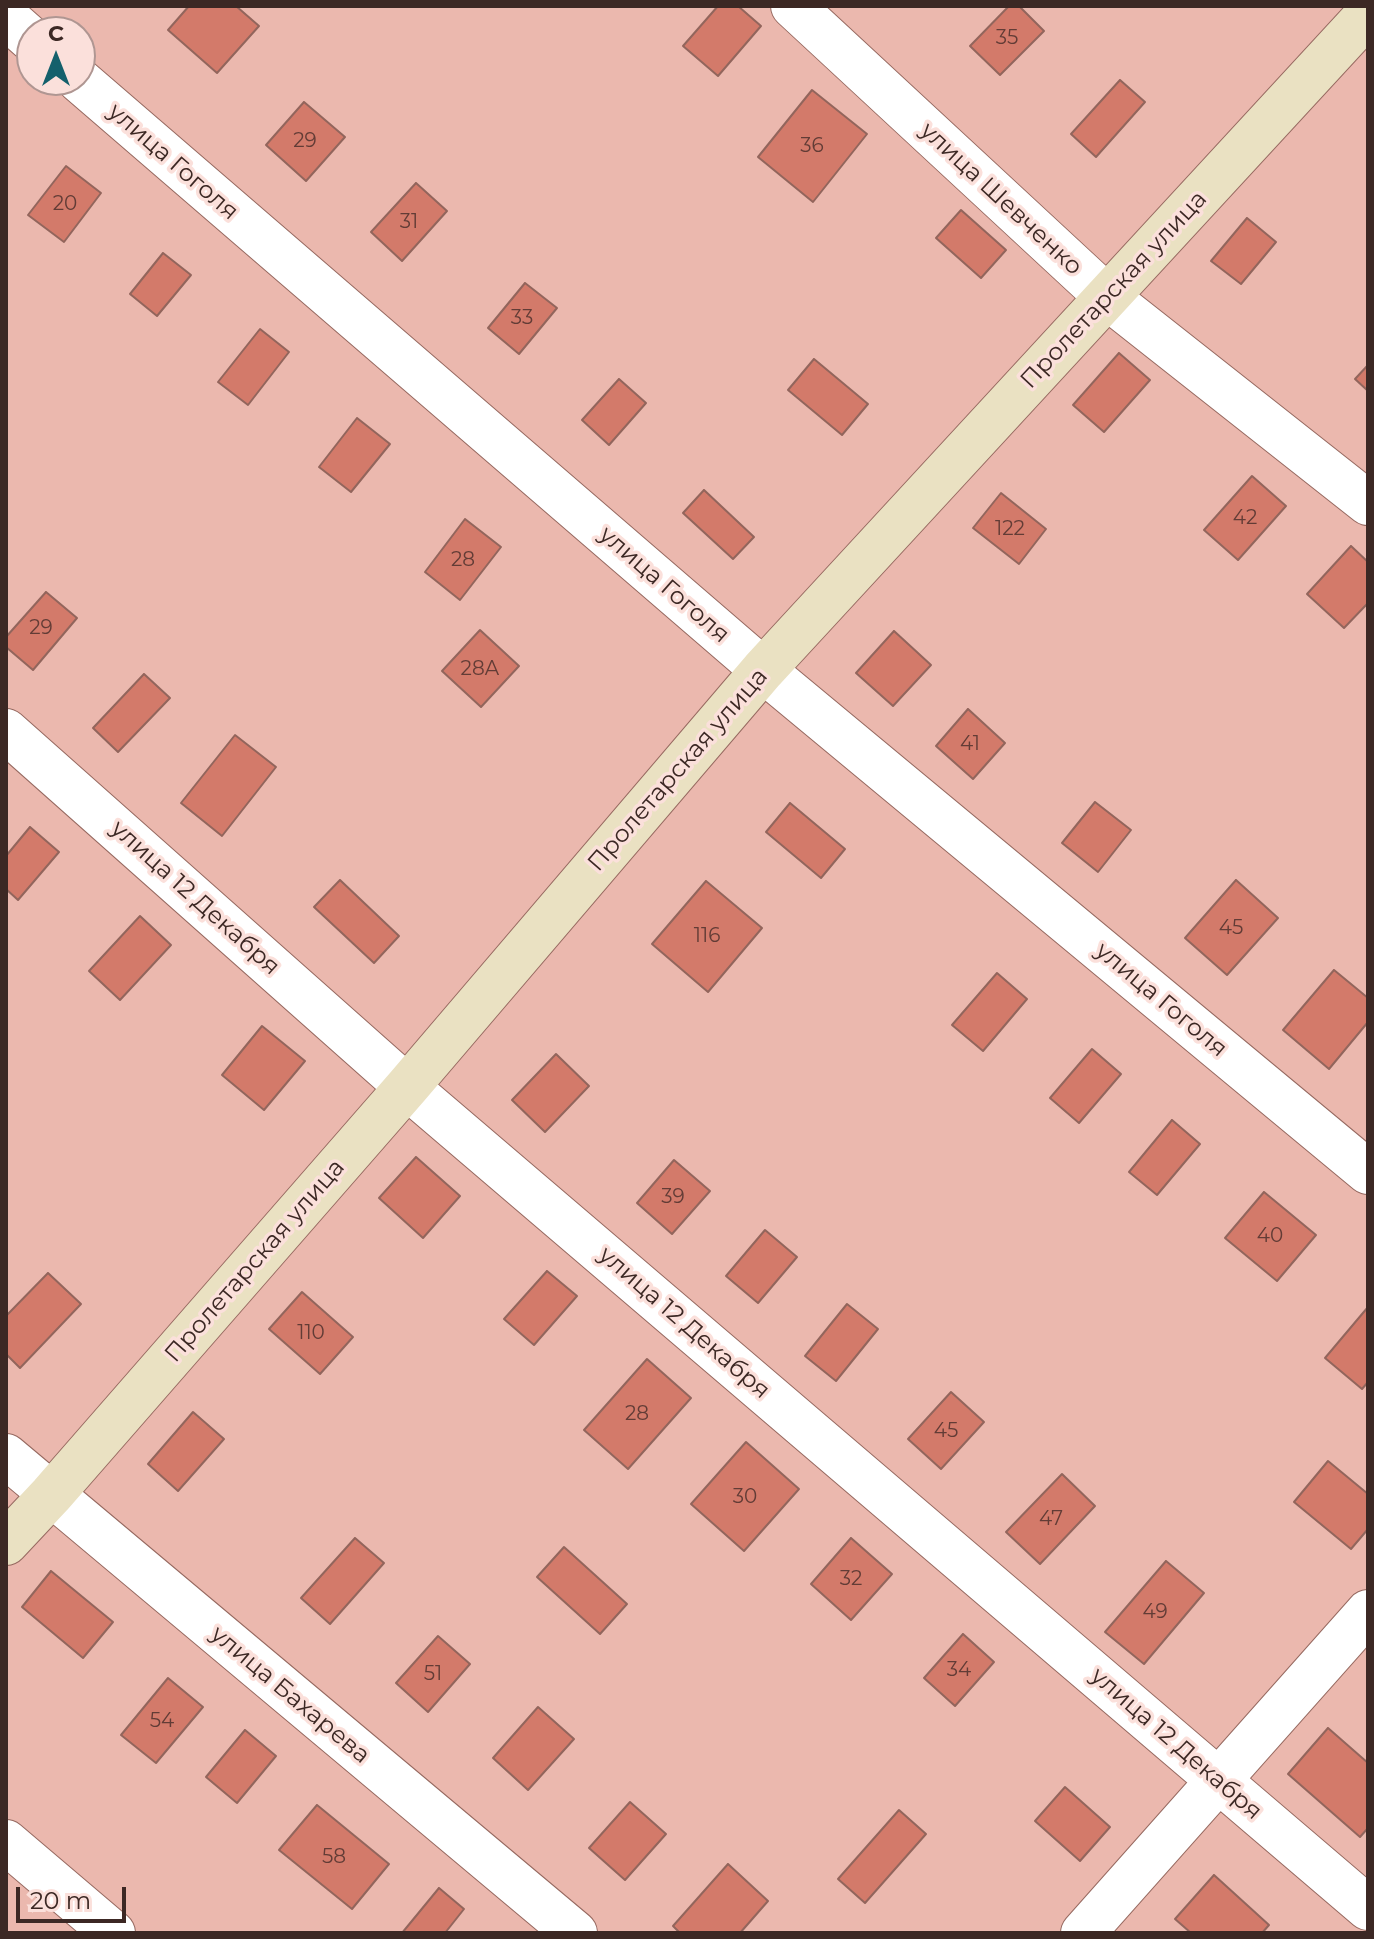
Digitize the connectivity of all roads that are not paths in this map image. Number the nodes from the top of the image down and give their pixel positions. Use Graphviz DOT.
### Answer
graph roads {
  1 [pos="793,6"];
  2 [pos="1368,14"];
  3 [pos="96,95"];
  4 [pos="1107,297"];
  5 [pos="1368,503"];
  6 [pos="763,670"];
  7 [pos="6,731"];
  8 [pos="407,1087"];
  9 [pos="1368,1172"];
  10 [pos="6,1456"];
  11 [pos="51,1495"];
  12 [pos="6,1543"];
  13 [pos="1368,1612"];
  14 [pos="1218,1779"];
  15 [pos="6,1842"];
  16 [pos="1368,1908"];
  17 [pos="113,1933"];
  18 [pos="575,1933"];
  19 [pos="1083,1933"];
  1 -- 4 [label="street, улица Шевченко"];
  2 -- 4 [label="main road, Пролетарская улица"];
  3 -- 6 [label="street, улица Гоголя"];
  4 -- 5 [label="street, улица Шевченко"];
  4 -- 6 [label="main road, Пролетарская улица"];
  6 -- 8 [label="main road, Пролетарская улица"];
  6 -- 9 [label="street, улица Гоголя"];
  7 -- 8 [label="street, улица 12 Декабря"];
  8 -- 11 [label="main road, Пролетарская улица"];
  8 -- 14 [label="street, улица 12 Декабря"];
  10 -- 11 [label="street, улица Бахарева"];
  11 -- 12 [label="main road, Пролетарская улица"];
  11 -- 18 [label="street, улица Бахарева"];
  13 -- 14 [label="street"];
  14 -- 16 [label="street, улица 12 Декабря"];
  14 -- 19 [label="street"];
  15 -- 17 [label="street"];
}
